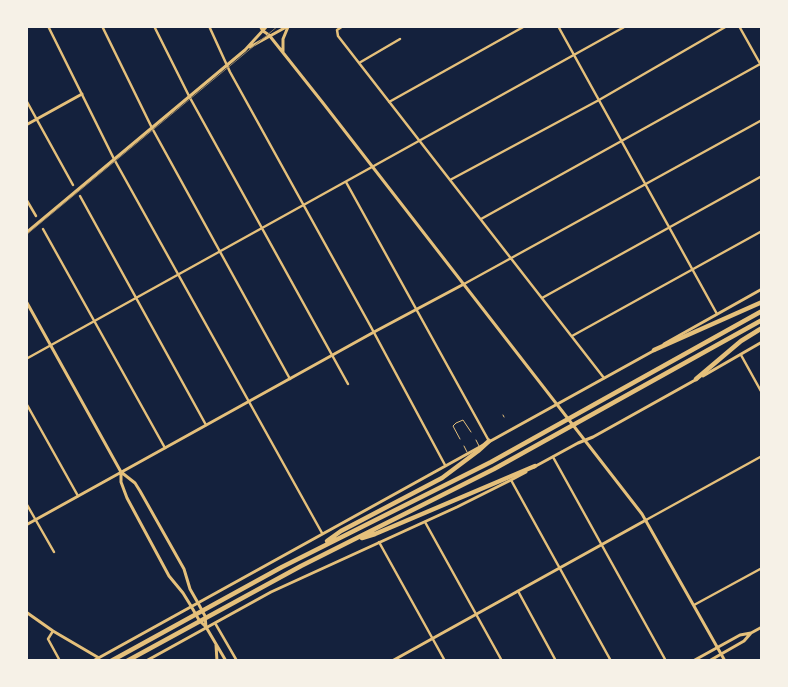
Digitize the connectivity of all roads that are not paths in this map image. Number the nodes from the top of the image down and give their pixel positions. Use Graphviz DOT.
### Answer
graph roads {
  1 [pos="102,26"];
  2 [pos="154,26"];
  3 [pos="209,26"];
  4 [pos="260,26"];
  5 [pos="268,26"];
  6 [pos="289,26"];
  7 [pos="343,26"];
  8 [pos="526,26"];
  9 [pos="558,26"];
  10 [pos="626,26"];
  11 [pos="727,26"];
  12 [pos="739,26"];
  13 [pos="49,27"];
  14 [pos="263,31"];
  15 [pos="269,35"];
  16 [pos="400,39"];
  17 [pos="245,50"];
  18 [pos="283,53"];
  19 [pos="574,55"];
  20 [pos="359,63"];
  21 [pos="228,64"];
  22 [pos="761,65"];
  23 [pos="82,94"];
  24 [pos="189,96"];
  25 [pos="26,100"];
  26 [pos="599,100"];
  27 [pos="389,102"];
  28 [pos="37,119"];
  29 [pos="762,120"];
  30 [pos="26,125"];
  31 [pos="152,128"];
  32 [pos="420,141"];
  33 [pos="622,141"];
  34 [pos="114,159"];
  35 [pos="372,167"];
  36 [pos="762,176"];
  37 [pos="450,180"];
  38 [pos="346,182"];
  39 [pos="646,184"];
  40 [pos="73,185"];
  41 [pos="80,196"];
  42 [pos="26,199"];
  43 [pos="304,205"];
  44 [pos="36,216"];
  45 [pos="481,219"];
  46 [pos="669,227"];
  47 [pos="262,228"];
  48 [pos="43,229"];
  49 [pos="762,231"];
  50 [pos="26,232"];
  51 [pos="220,252"];
  52 [pos="512,258"];
  53 [pos="693,270"];
  54 [pos="178,275"];
  55 [pos="464,284"];
  56 [pos="762,289"];
  57 [pos="136,298"];
  58 [pos="542,298"];
  59 [pos="26,301"];
  60 [pos="762,302"];
  61 [pos="416,309"];
  62 [pos="762,311"];
  63 [pos="717,314"];
  64 [pos="762,320"];
  65 [pos="94,322"];
  66 [pos="762,328"];
  67 [pos="374,332"];
  68 [pos="572,336"];
  69 [pos="762,342"];
  70 [pos="51,346"];
  71 [pos="654,350"];
  72 [pos="740,354"];
  73 [pos="332,356"];
  74 [pos="26,359"];
  75 [pos="604,378"];
  76 [pos="290,379"];
  77 [pos="696,380"];
  78 [pos="348,384"];
  79 [pos="762,393"];
  80 [pos="248,402"];
  81 [pos="26,404"];
  82 [pos="557,404"];
  83 [pos="206,425"];
  84 [pos="471,432"];
  85 [pos="460,439"];
  86 [pos="476,440"];
  87 [pos="585,440"];
  88 [pos="489,441"];
  89 [pos="464,446"];
  90 [pos="480,446"];
  91 [pos="165,448"];
  92 [pos="468,453"];
  93 [pos="762,456"];
  94 [pos="553,457"];
  95 [pos="446,465"];
  96 [pos="535,466"];
  97 [pos="122,472"];
  98 [pos="511,480"];
  99 [pos="78,497"];
  100 [pos="26,502"];
  101 [pos="36,520"];
  102 [pos="646,520"];
  103 [pos="425,522"];
  104 [pos="26,525"];
  105 [pos="322,533"];
  106 [pos="379,542"];
  107 [pos="347,543"];
  108 [pos="601,545"];
  109 [pos="318,548"];
  110 [pos="54,552"];
  111 [pos="560,568"];
  112 [pos="762,568"];
  113 [pos="518,591"];
  114 [pos="198,602"];
  115 [pos="694,605"];
  116 [pos="191,606"];
  117 [pos="26,612"];
  118 [pos="476,614"];
  119 [pos="215,622"];
  120 [pos="206,627"];
  121 [pos="762,627"];
  122 [pos="183,630"];
  123 [pos="53,631"];
  124 [pos="751,633"];
  125 [pos="433,638"];
  126 [pos="216,644"];
  127 [pos="717,647"];
  128 [pos="721,654"];
  129 [pos="98,658"];
  130 [pos="60,661"];
  131 [pos="93,661"];
  132 [pos="111,661"];
  133 [pos="127,661"];
  134 [pos="133,661"];
  135 [pos="146,661"];
  136 [pos="217,661"];
  137 [pos="226,661"];
  138 [pos="237,661"];
  139 [pos="392,661"];
  140 [pos="445,661"];
  141 [pos="502,661"];
  142 [pos="556,661"];
  143 [pos="611,661"];
  144 [pos="666,661"];
  145 [pos="693,661"];
  146 [pos="709,661"];
  147 [pos="725,661"];
  1 -- 31 [label="street"];
  2 -- 24 [label="street"];
  3 -- 21 [label="street"];
  4 -- 14 [label="main road"];
  5 -- 14 [label="main road"];
  5 -- 15 [label="main road"];
  6 -- 15 [label="main road"];
  6 -- 18 [label="main road"];
  7 -- 20 [label="street"];
  8 -- 27 [label="street"];
  9 -- 19 [label="street"];
  10 -- 19 [label="street"];
  11 -- 26 [label="street"];
  12 -- 22 [label="street"];
  13 -- 23 [label="street"];
  14 -- 15 [label="main road"];
  14 -- 17 [label="main road"];
  15 -- 17 [label="main road"];
  15 -- 18 [label="main road"];
  16 -- 20 [label="street"];
  17 -- 21 [label="main road"];
  18 -- 35 [label="main road"];
  19 -- 26 [label="street"];
  19 -- 32 [label="street"];
  20 -- 27 [label="street"];
  21 -- 24 [label="main road"];
  21 -- 43 [label="street"];
  22 -- 33 [label="street"];
  23 -- 28 [label="main road"];
  23 -- 34 [label="street"];
  24 -- 31 [label="main road"];
  24 -- 47 [label="street"];
  25 -- 28 [label="street"];
  26 -- 33 [label="street"];
  26 -- 37 [label="street"];
  27 -- 32 [label="street"];
  28 -- 30 [label="main road"];
  28 -- 40 [label="street"];
  29 -- 39 [label="street"];
  31 -- 34 [label="main road"];
  31 -- 51 [label="street"];
  32 -- 35 [label="street"];
  32 -- 37 [label="street"];
  33 -- 39 [label="street"];
  33 -- 45 [label="street"];
  34 -- 50 [label="main road"];
  34 -- 54 [label="street"];
  35 -- 38 [label="street"];
  35 -- 55 [label="main road"];
  36 -- 46 [label="street"];
  37 -- 45 [label="street"];
  38 -- 43 [label="street"];
  38 -- 61 [label="street"];
  39 -- 46 [label="street"];
  39 -- 52 [label="street"];
  41 -- 57 [label="street"];
  42 -- 44 [label="street"];
  43 -- 47 [label="street"];
  43 -- 67 [label="street"];
  45 -- 52 [label="street"];
  46 -- 53 [label="street"];
  46 -- 58 [label="street"];
  47 -- 51 [label="street"];
  47 -- 73 [label="street"];
  48 -- 65 [label="street"];
  49 -- 53 [label="street"];
  51 -- 54 [label="street"];
  51 -- 76 [label="street"];
  52 -- 55 [label="street"];
  52 -- 58 [label="street"];
  53 -- 63 [label="street"];
  53 -- 68 [label="street"];
  54 -- 57 [label="street"];
  54 -- 80 [label="street"];
  55 -- 61 [label="main road"];
  55 -- 82 [label="main road"];
  56 -- 63 [label="main road"];
  57 -- 65 [label="street"];
  57 -- 83 [label="street"];
  58 -- 68 [label="street"];
  59 -- 70 [label="main road"];
  60 -- 71 [label="highway"];
  61 -- 67 [label="main road"];
  61 -- 88 [label="street"];
  62 -- 109 [label="highway"];
  63 -- 71 [label="main road"];
  64 -- 107 [label="highway"];
  65 -- 70 [label="street"];
  65 -- 91 [label="street"];
  66 -- 77 [label="highway"];
  67 -- 73 [label="main road"];
  67 -- 95 [label="street"];
  68 -- 75 [label="street"];
  69 -- 72 [label="main road"];
  70 -- 74 [label="street"];
  70 -- 97 [label="main road"];
  71 -- 75 [label="main road"];
  72 -- 77 [label="main road"];
  72 -- 79 [label="street"];
  73 -- 76 [label="main road"];
  73 -- 78 [label="street"];
  75 -- 82 [label="main road"];
  76 -- 80 [label="main road"];
  77 -- 87 [label="main road"];
  80 -- 83 [label="main road"];
  80 -- 105 [label="street"];
  81 -- 99 [label="street"];
  82 -- 87 [label="main road"];
  82 -- 88 [label="main road"];
  83 -- 91 [label="main road"];
  84 -- 85 [label="lane"];
  86 -- 90 [label="lane"];
  87 -- 94 [label="main road"];
  87 -- 102 [label="main road"];
  88 -- 90 [label="main road"];
  88 -- 109 [label="highway"];
  89 -- 92 [label="lane"];
  90 -- 92 [label="main road"];
  91 -- 97 [label="main road"];
  92 -- 95 [label="main road"];
  93 -- 102 [label="street"];
  94 -- 96 [label="main road"];
  94 -- 108 [label="street"];
  95 -- 105 [label="main road"];
  96 -- 98 [label="main road"];
  96 -- 107 [label="highway"];
  97 -- 99 [label="main road"];
  97 -- 114 [label="main road"];
  97 -- 116 [label="main road"];
  98 -- 103 [label="main road"];
  98 -- 111 [label="street"];
  99 -- 101 [label="main road"];
  100 -- 101 [label="street"];
  101 -- 104 [label="main road"];
  101 -- 110 [label="street"];
  102 -- 108 [label="main road"];
  102 -- 115 [label="main road"];
  103 -- 106 [label="main road"];
  103 -- 118 [label="street"];
  105 -- 114 [label="main road"];
  106 -- 119 [label="main road"];
  106 -- 125 [label="street"];
  107 -- 122 [label="highway"];
  108 -- 111 [label="main road"];
  108 -- 144 [label="street"];
  109 -- 132 [label="highway"];
  111 -- 113 [label="main road"];
  111 -- 143 [label="street"];
  112 -- 115 [label="street"];
  113 -- 118 [label="main road"];
  113 -- 142 [label="street"];
  114 -- 116 [label="main road"];
  114 -- 120 [label="main road"];
  115 -- 127 [label="main road"];
  116 -- 120 [label="main road"];
  116 -- 129 [label="main road"];
  117 -- 123 [label="main road"];
  118 -- 125 [label="main road"];
  118 -- 141 [label="street"];
  119 -- 120 [label="main road"];
  119 -- 138 [label="street"];
  120 -- 126 [label="main road"];
  120 -- 135 [label="main road"];
  121 -- 124 [label="main road"];
  122 -- 133 [label="highway"];
  122 -- 134 [label="highway"];
  123 -- 129 [label="main road"];
  123 -- 130 [label="street"];
  124 -- 127 [label="main road"];
  124 -- 128 [label="main road"];
  125 -- 139 [label="main road"];
  125 -- 140 [label="street"];
  126 -- 136 [label="main road"];
  126 -- 137 [label="main road"];
  127 -- 128 [label="main road"];
  127 -- 145 [label="main road"];
  128 -- 146 [label="main road"];
  128 -- 147 [label="main road"];
  129 -- 131 [label="main road"];
}
